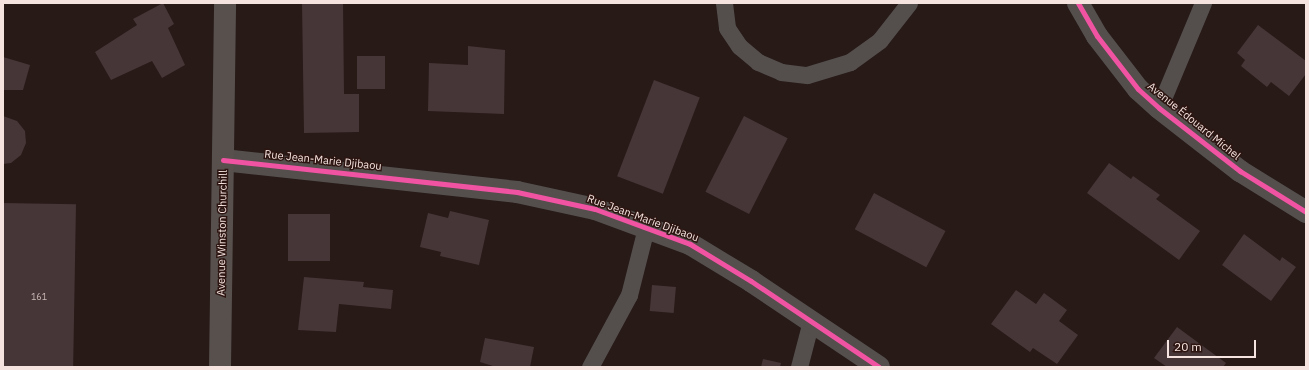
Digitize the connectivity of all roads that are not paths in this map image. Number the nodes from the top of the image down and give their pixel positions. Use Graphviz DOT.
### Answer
graph roads {
  1 [pos="225,3"];
  2 [pos="724,3"];
  3 [pos="909,3"];
  4 [pos="1078,3"];
  5 [pos="1203,3"];
  6 [pos="1159,108"];
  7 [pos="223,160"];
  8 [pos="1306,212"];
  9 [pos="646,228"];
  10 [pos="811,321"];
  11 [pos="220,367"];
  12 [pos="590,367"];
  13 [pos="799,367"];
  14 [pos="879,367"];
  1 -- 7 [label="main road, Avenue Winston Churchill"];
  2 -- 3 [label="lane"];
  4 -- 6 [label="street, Avenue Édouard Michel"];
  5 -- 6 [label="lane"];
  6 -- 8 [label="street, Avenue Édouard Michel"];
  7 -- 9 [label="street, Rue Jean-Marie Djibaou"];
  7 -- 11 [label="main road, Avenue Winston Churchill"];
  9 -- 10 [label="street, Rue Jean-Marie Djibaou"];
  9 -- 12 [label="lane"];
  10 -- 13 [label="lane"];
  10 -- 14 [label="street, Rue Jean-Marie Djibaou"];
}
